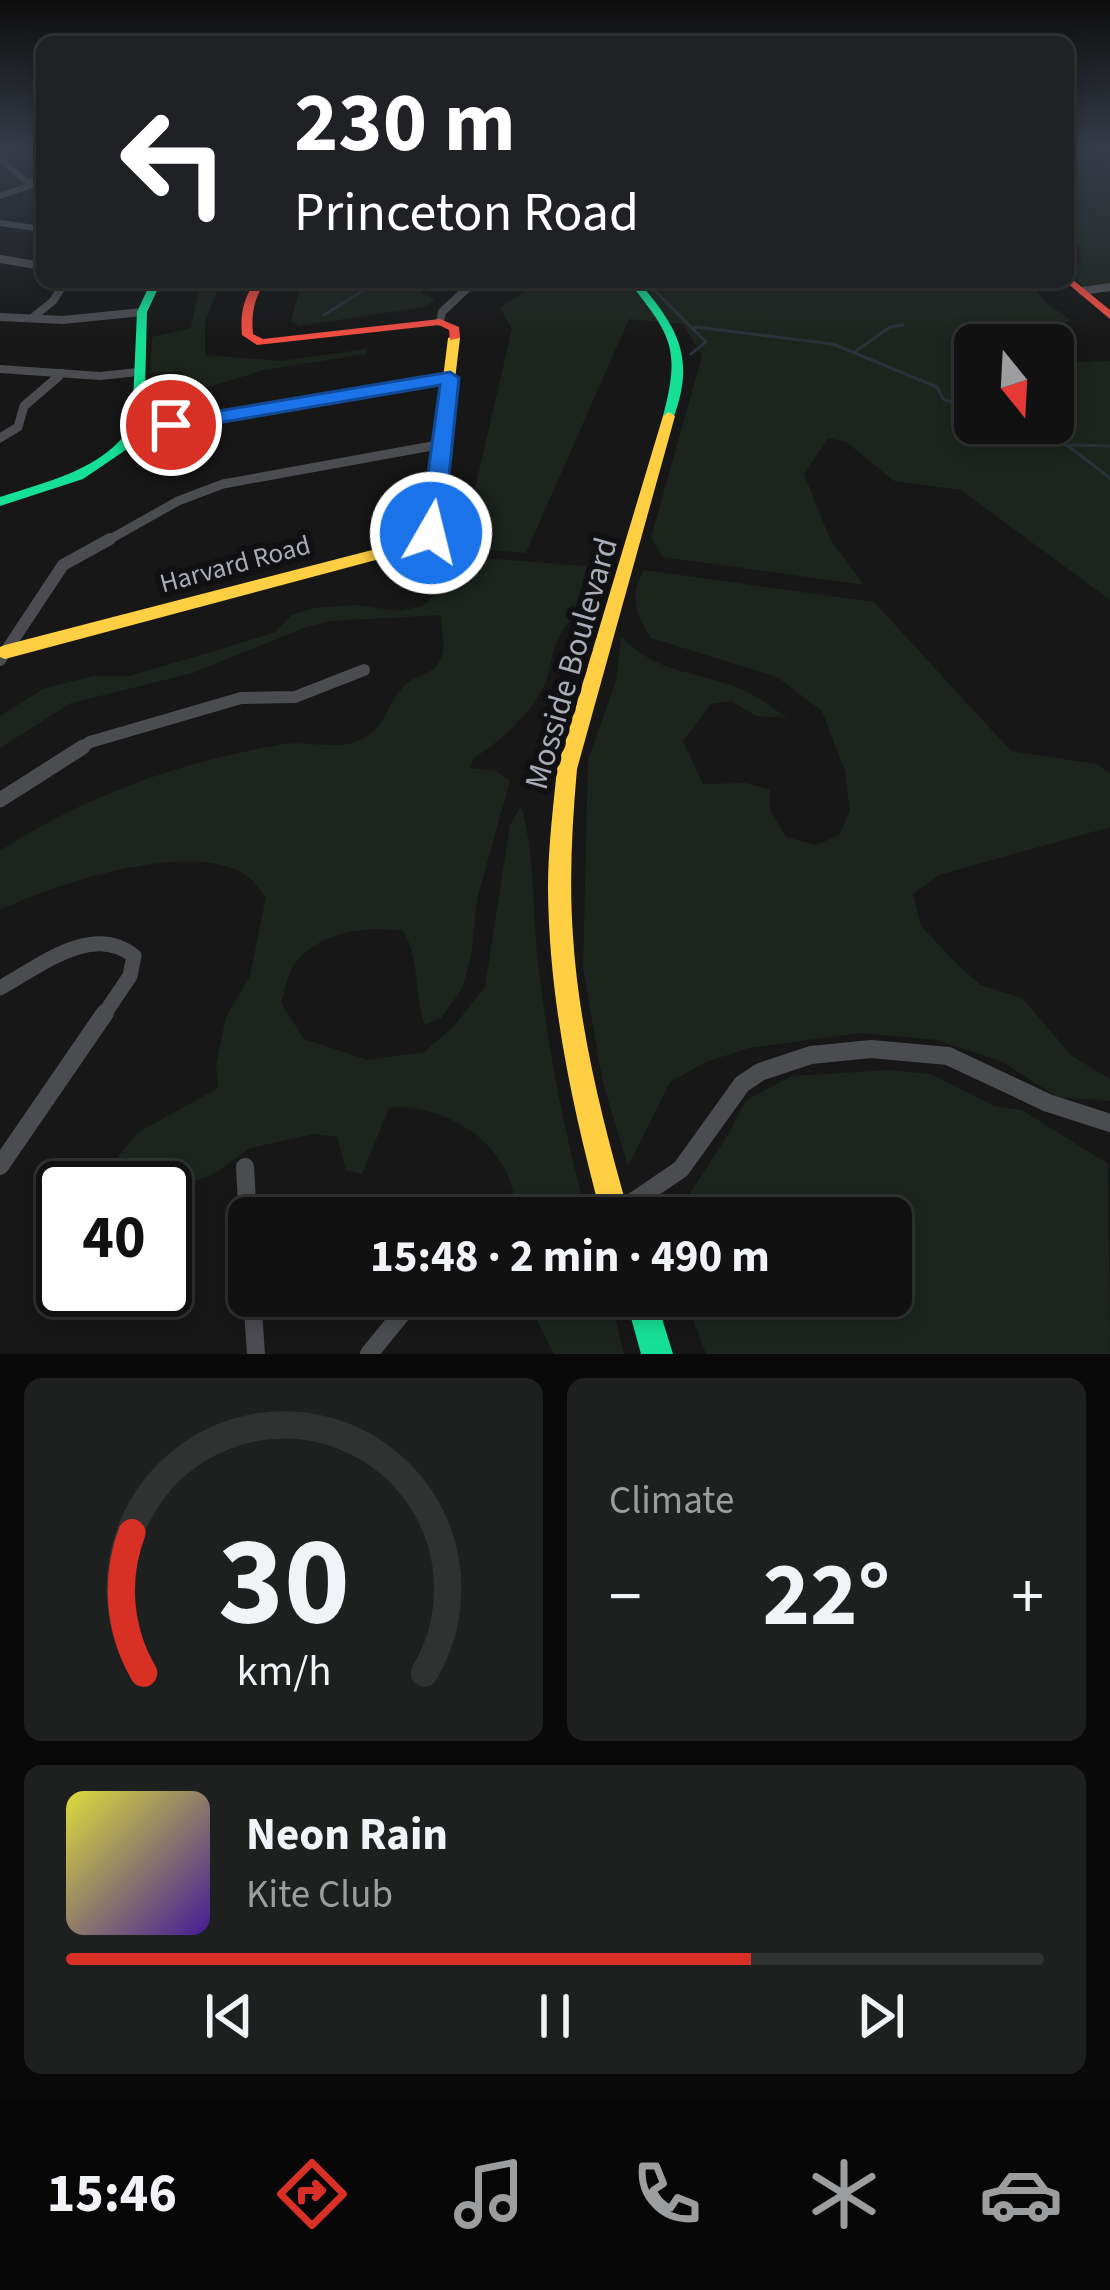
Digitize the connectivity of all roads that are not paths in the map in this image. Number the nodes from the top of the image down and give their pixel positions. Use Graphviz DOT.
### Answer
graph roads {
  1 [pos="0,223"];
  2 [pos="36,228"];
  3 [pos="0,259"];
  4 [pos="36,265"];
  5 [pos="1075,285"];
  6 [pos="1110,287"];
  7 [pos="61,288"];
  8 [pos="153,288"];
  9 [pos="255,288"];
  10 [pos="468,288"];
  11 [pos="639,288"];
  12 [pos="142,312"];
  13 [pos="1110,316"];
  14 [pos="0,317"];
  15 [pos="31,319"];
  16 [pos="440,322"];
  17 [pos="0,369"];
  18 [pos="138,372"];
  19 [pos="62,374"];
  20 [pos="450,378"];
  21 [pos="135,431"];
  22 [pos="0,438"];
  23 [pos="443,444"];
  24 [pos="0,502"];
  25 [pos="3,656"];
  26 [pos="364,670"];
  27 [pos="0,800"];
  28 [pos="0,988"];
  29 [pos="1110,1123"];
  30 [pos="0,1166"];
  31 [pos="245,1167"];
  32 [pos="247,1197"];
  33 [pos="610,1197"];
  34 [pos="649,1197"];
  35 [pos="253,1317"];
  36 [pos="399,1317"];
  37 [pos="646,1317"];
  38 [pos="256,1354"];
  39 [pos="369,1354"];
  40 [pos="657,1354"];
  1 -- 2 [label="street"];
  3 -- 4 [label="street"];
  5 -- 6 [label="street"];
  5 -- 13 [label="main road"];
  7 -- 15 [label="street"];
  8 -- 12 [label="main road"];
  9 -- 16 [label="main road"];
  10 -- 16 [label="street"];
  11 -- 33 [label="main road, Mosside Boulevard"];
  12 -- 15 [label="street"];
  12 -- 18 [label="main road"];
  14 -- 15 [label="street"];
  16 -- 20 [label="main road, Harvard Road"];
  17 -- 19 [label="street"];
  18 -- 19 [label="street"];
  18 -- 21 [label="main road"];
  19 -- 22 [label="street"];
  20 -- 21 [label="street"];
  20 -- 23 [label="main road, Harvard Road"];
  21 -- 24 [label="main road"];
  23 -- 25 [label="street"];
  23 -- 25 [label="main road, Harvard Road"];
  26 -- 27 [label="street"];
  28 -- 30 [label="street"];
  29 -- 34 [label="street"];
  31 -- 32 [label="street"];
  35 -- 38 [label="street"];
  36 -- 39 [label="street"];
  37 -- 40 [label="main road"];
}
